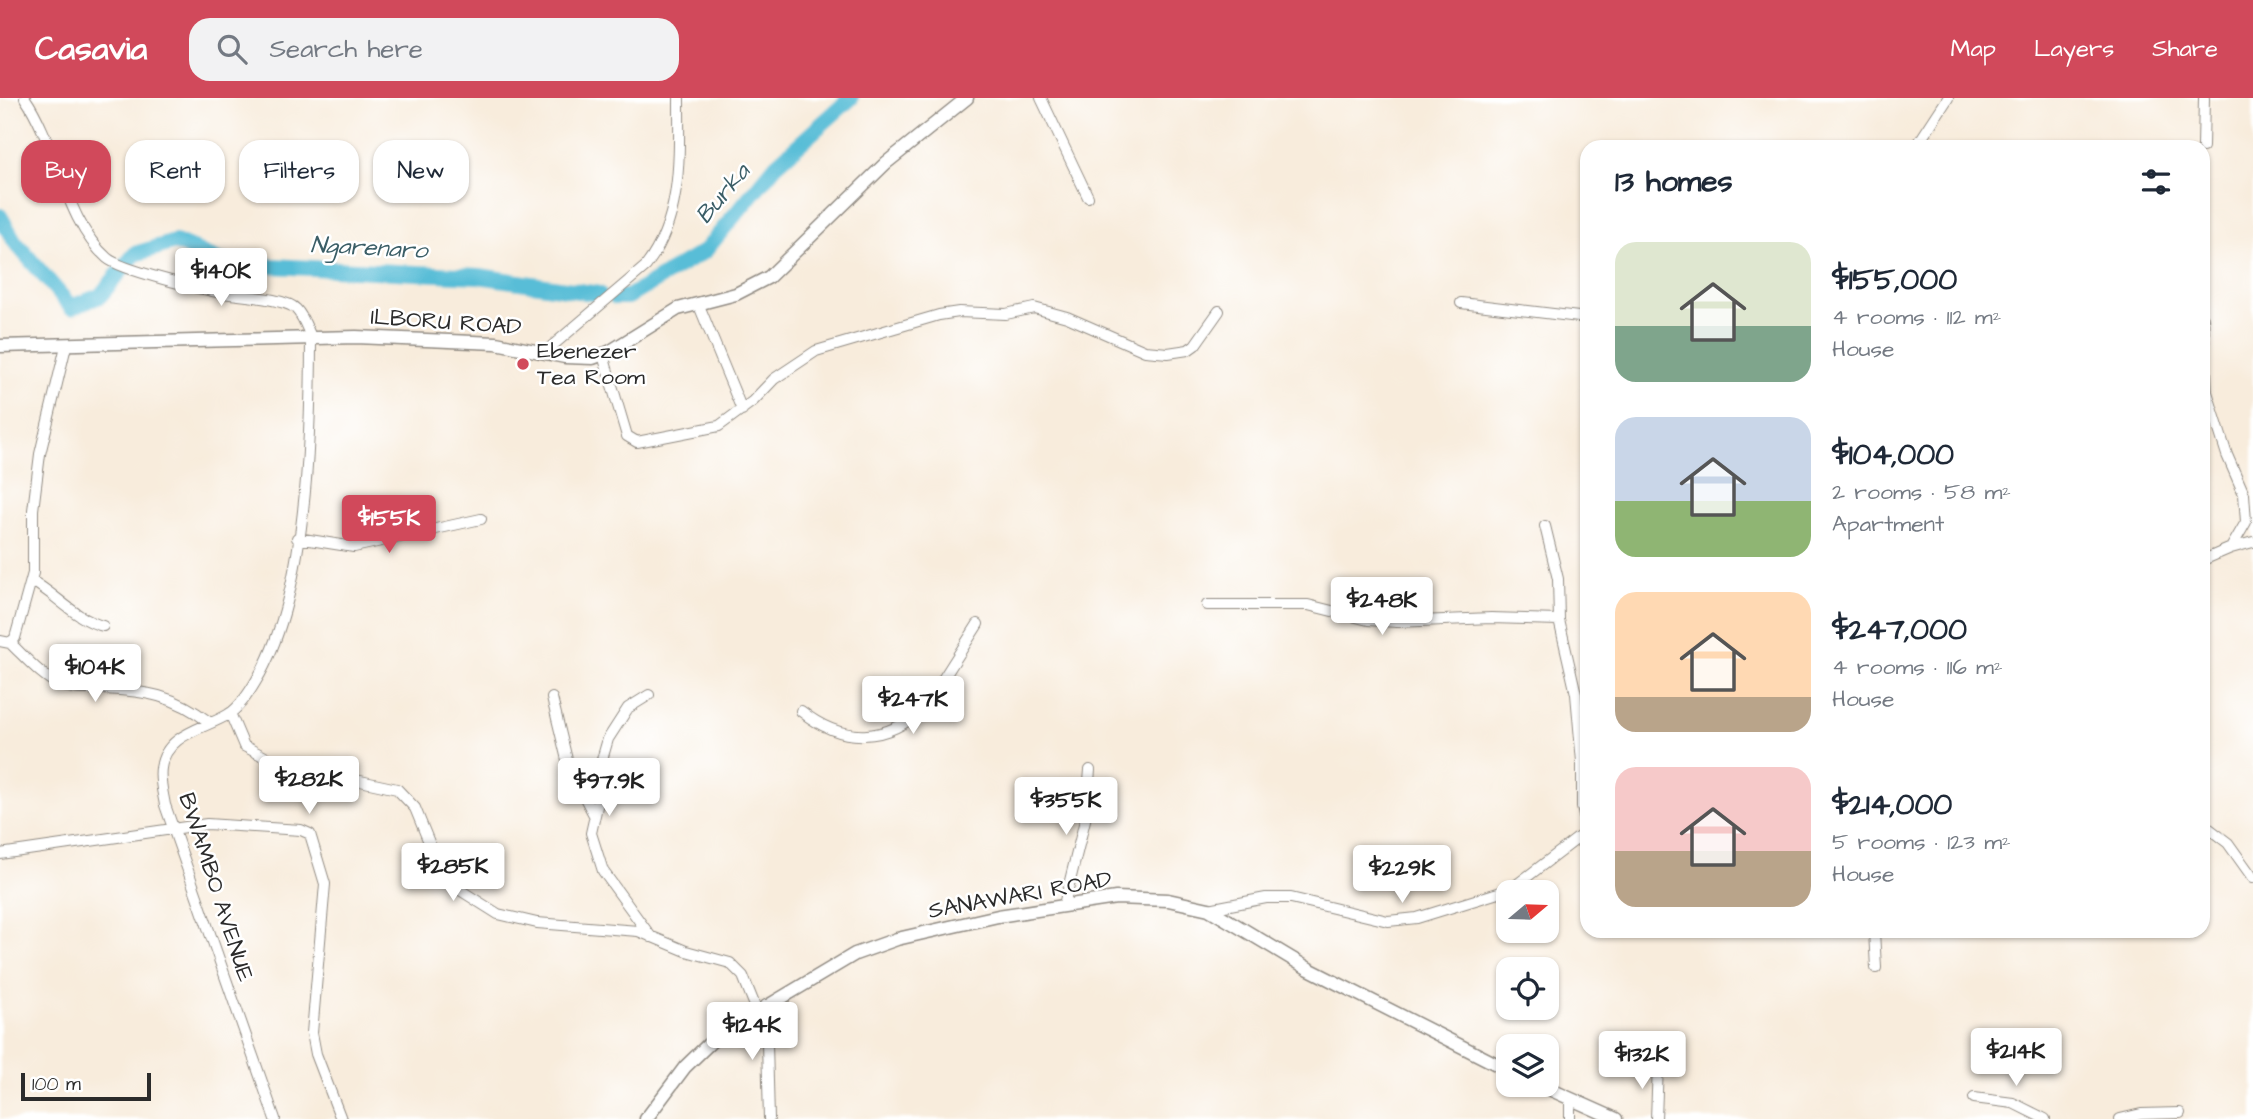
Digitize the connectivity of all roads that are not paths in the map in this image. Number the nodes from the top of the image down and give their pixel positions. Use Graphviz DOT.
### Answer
graph roads {
  1 [pos="25,98"];
  2 [pos="679,98"];
  3 [pos="967,98"];
  4 [pos="1041,98"];
  5 [pos="1948,98"];
  6 [pos="2204,98"];
  7 [pos="1921,140"];
  8 [pos="2203,140"];
  9 [pos="1088,197"];
  10 [pos="698,303"];
  11 [pos="1461,303"];
  12 [pos="1219,311"];
  13 [pos="1580,317"];
  14 [pos="311,337"];
  15 [pos="0,346"];
  16 [pos="66,346"];
  17 [pos="545,352"];
  18 [pos="603,355"];
  19 [pos="2210,401"];
  20 [pos="741,410"];
  21 [pos="481,519"];
  22 [pos="1545,526"];
  23 [pos="297,538"];
  24 [pos="2253,542"];
  25 [pos="2231,548"];
  26 [pos="2210,558"];
  27 [pos="32,581"];
  28 [pos="1207,605"];
  29 [pos="1559,620"];
  30 [pos="978,624"];
  31 [pos="103,626"];
  32 [pos="5,642"];
  33 [pos="649,695"];
  34 [pos="552,698"];
  35 [pos="801,711"];
  36 [pos="230,713"];
  37 [pos="209,722"];
  38 [pos="1580,739"];
  39 [pos="1090,770"];
  40 [pos="594,815"];
  41 [pos="2210,829"];
  42 [pos="174,830"];
  43 [pos="1580,835"];
  44 [pos="0,854"];
  45 [pos="2253,878"];
  46 [pos="1064,905"];
  47 [pos="1209,909"];
  48 [pos="651,937"];
  49 [pos="1874,938"];
  50 [pos="1876,968"];
  51 [pos="761,1008"];
  52 [pos="1496,1064"];
  53 [pos="1658,1064"];
  54 [pos="1559,1094"];
  55 [pos="1974,1098"];
  56 [pos="1570,1099"];
  57 [pos="2180,1113"];
  58 [pos="275,1119"];
  59 [pos="341,1119"];
  60 [pos="646,1119"];
  61 [pos="769,1119"];
  62 [pos="1570,1119"];
  63 [pos="1616,1119"];
  64 [pos="1656,1119"];
  65 [pos="2045,1119"];
  66 [pos="2120,1119"];
  1 -- 14 [label="street"];
  2 -- 17 [label="street"];
  3 -- 10 [label="street"];
  4 -- 9 [label="street"];
  5 -- 7 [label="street"];
  6 -- 8 [label="street"];
  10 -- 18 [label="street"];
  10 -- 20 [label="street"];
  11 -- 13 [label="street"];
  12 -- 20 [label="street"];
  14 -- 16 [label="street, ILBORU ROAD"];
  14 -- 17 [label="street, ILBORU ROAD"];
  14 -- 23 [label="street, BWAMBO AVENUE"];
  15 -- 16 [label="street, ILBORU ROAD"];
  16 -- 27 [label="street"];
  17 -- 18 [label="street, ILBORU ROAD"];
  18 -- 20 [label="street"];
  19 -- 25 [label="street"];
  21 -- 23 [label="street"];
  22 -- 29 [label="street"];
  23 -- 36 [label="street, BWAMBO AVENUE"];
  24 -- 25 [label="street"];
  25 -- 26 [label="street"];
  27 -- 31 [label="street"];
  27 -- 32 [label="street"];
  28 -- 29 [label="street"];
  29 -- 38 [label="street"];
  30 -- 35 [label="street"];
  32 -- 37 [label="street"];
  33 -- 40 [label="street"];
  34 -- 40 [label="street"];
  36 -- 37 [label="street, BWAMBO AVENUE"];
  36 -- 48 [label="street"];
  37 -- 42 [label="street, BWAMBO AVENUE"];
  39 -- 46 [label="street"];
  40 -- 48 [label="street"];
  41 -- 45 [label="street"];
  42 -- 44 [label="street"];
  42 -- 58 [label="street, BWAMBO AVENUE"];
  42 -- 59 [label="street"];
  43 -- 47 [label="street"];
  46 -- 47 [label="street, SANAWARI ROAD"];
  46 -- 51 [label="street, SANAWARI ROAD"];
  47 -- 52 [label="street, SANAWARI ROAD"];
  48 -- 51 [label="street"];
  49 -- 50 [label="street"];
  51 -- 60 [label="street, SANAWARI ROAD"];
  51 -- 61 [label="street"];
  53 -- 64 [label="street"];
  54 -- 56 [label="street"];
  55 -- 65 [label="street"];
  56 -- 62 [label="street"];
  56 -- 63 [label="street"];
  57 -- 66 [label="street"];
}
